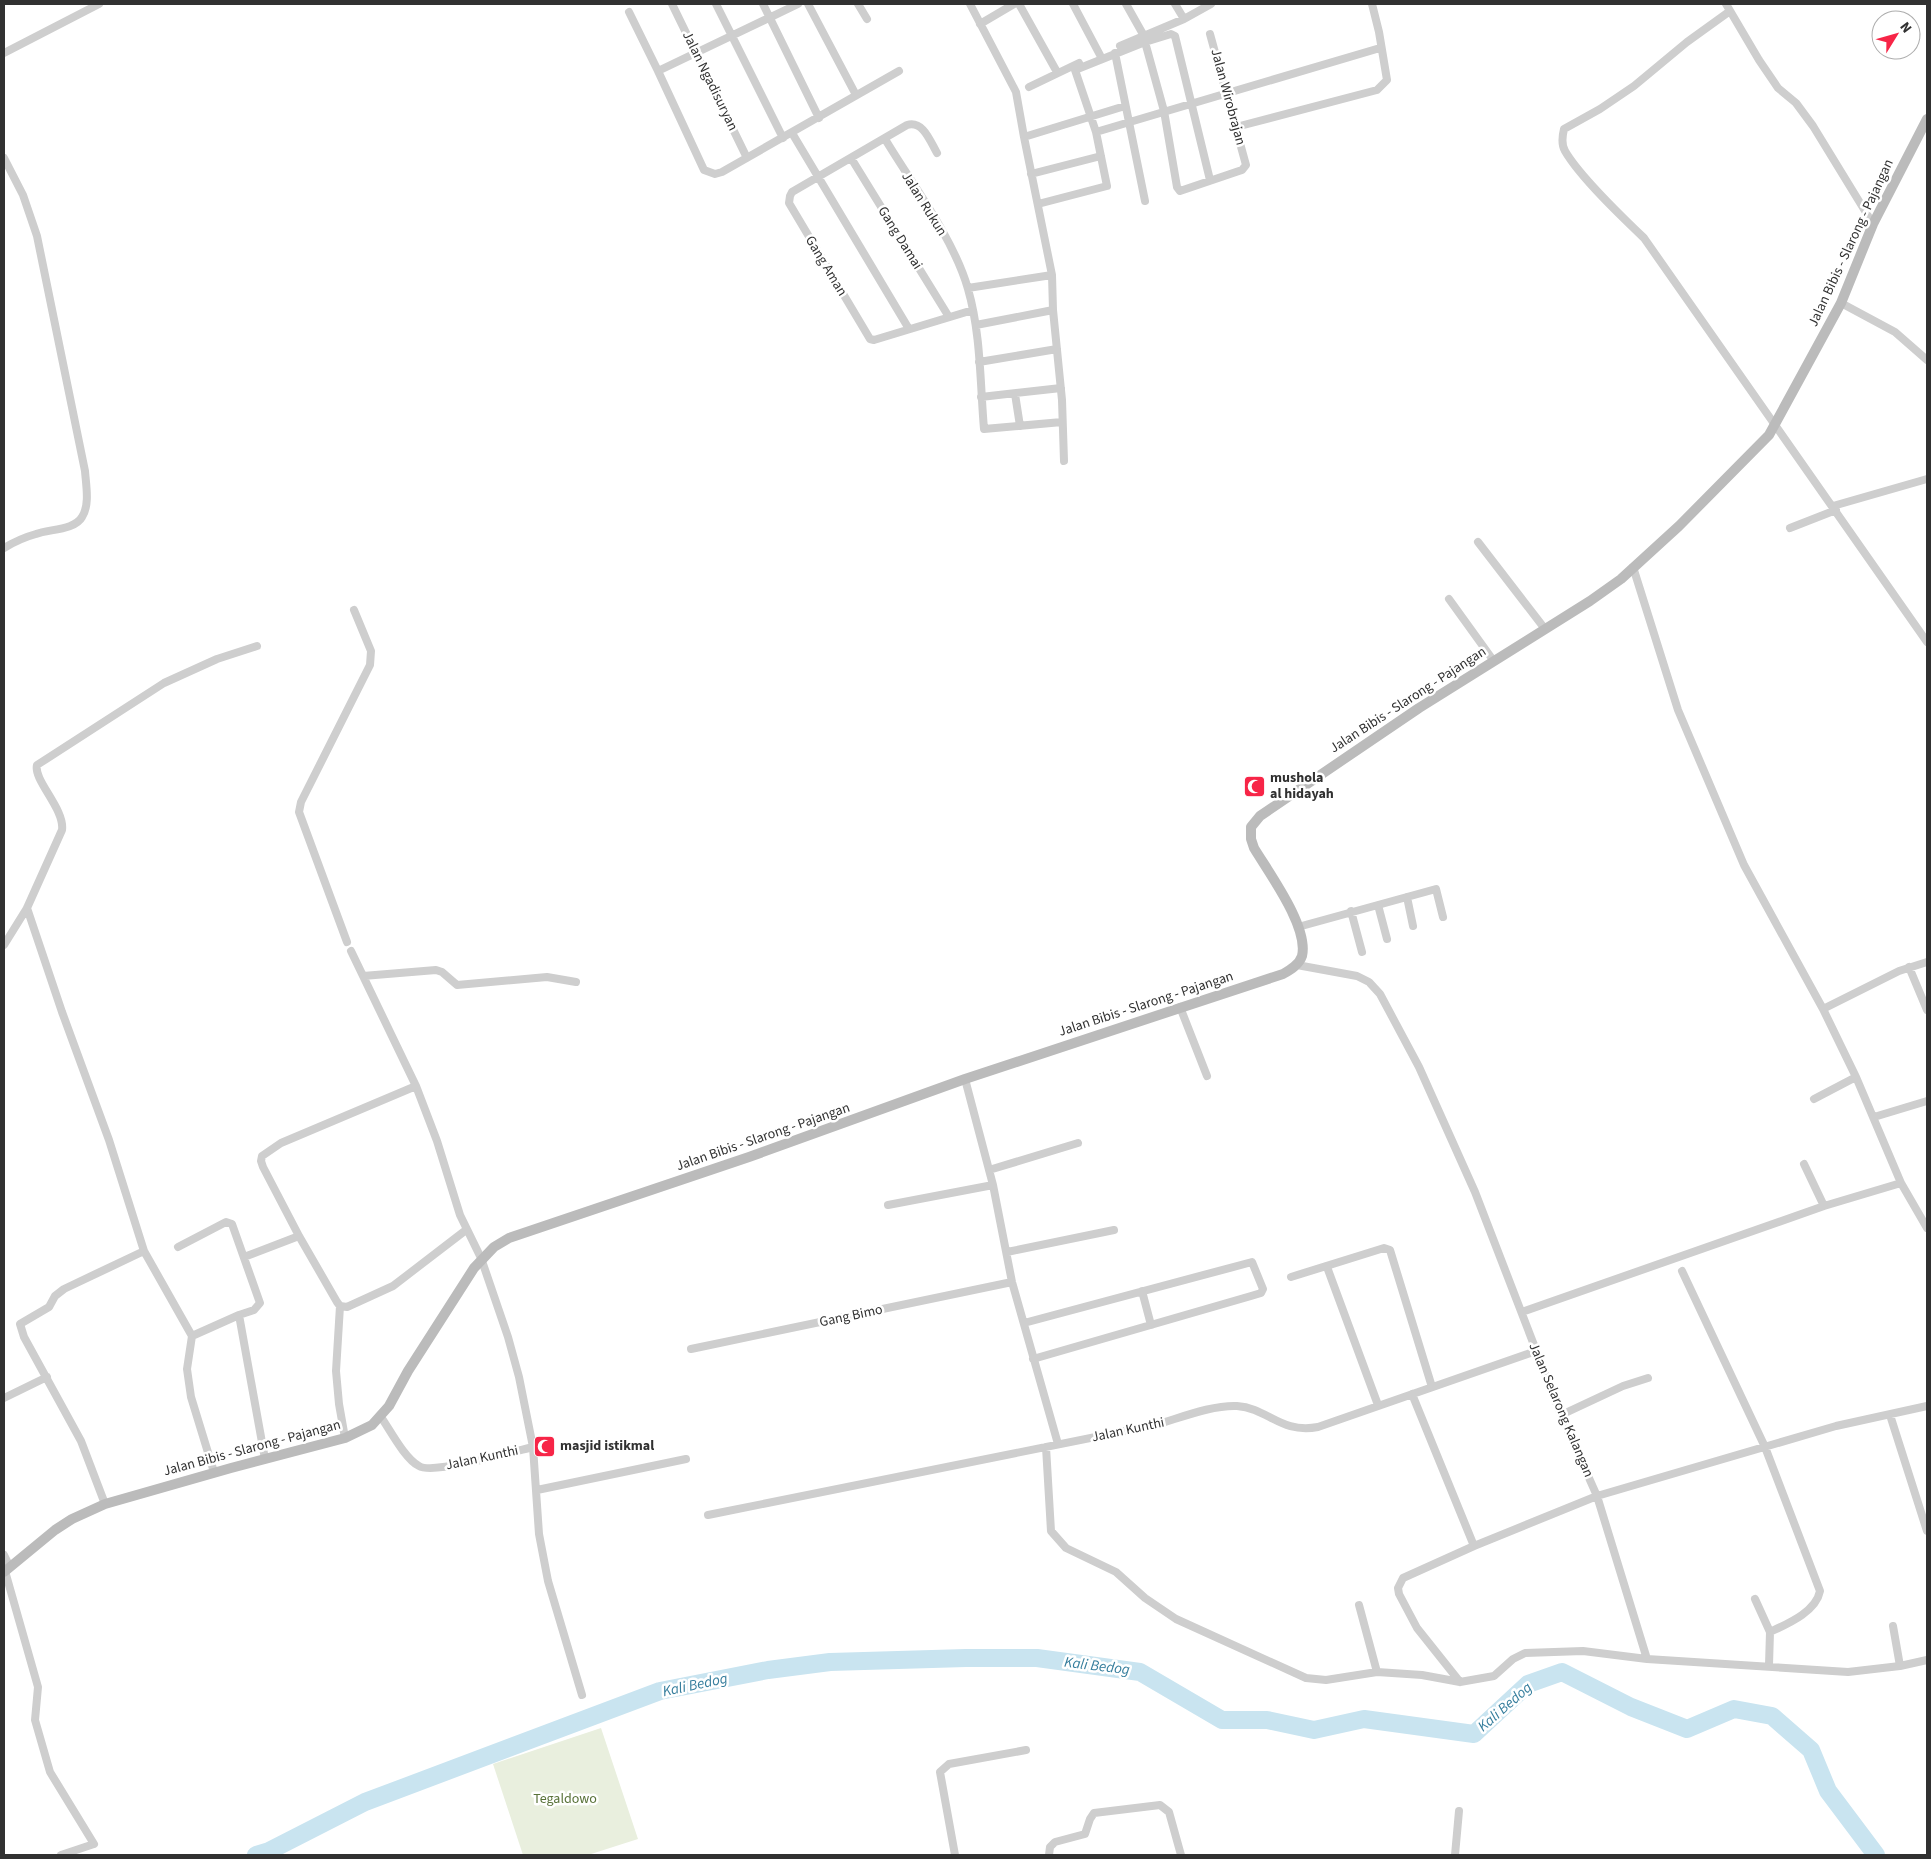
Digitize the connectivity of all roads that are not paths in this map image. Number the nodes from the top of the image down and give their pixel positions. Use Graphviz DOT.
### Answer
graph roads {
  1 [pos="99,4"];
  2 [pos="672,4"];
  3 [pos="716,4"];
  4 [pos="763,4"];
  5 [pos="798,4"];
  6 [pos="808,4"];
  7 [pos="858,4"];
  8 [pos="970,4"];
  9 [pos="1014,4"];
  10 [pos="1019,4"];
  11 [pos="1073,4"];
  12 [pos="1126,4"];
  13 [pos="1175,4"];
  14 [pos="1211,4"];
  15 [pos="1372,4"];
  16 [pos="1728,7"];
  17 [pos="629,12"];
  18 [pos="769,17"];
  19 [pos="867,19"];
  20 [pos="1184,20"];
  21 [pos="980,24"];
  22 [pos="732,34"];
  23 [pos="1210,34"];
  24 [pos="1144,39"];
  25 [pos="1380,48"];
  26 [pos="697,52"];
  27 [pos="4,53"];
  28 [pos="1115,53"];
  29 [pos="1100,55"];
  30 [pos="658,71"];
  31 [pos="899,71"];
  32 [pos="1057,72"];
  33 [pos="1030,87"];
  34 [pos="1226,93"];
  35 [pos="856,95"];
  36 [pos="1192,103"];
  37 [pos="1125,106"];
  38 [pos="1164,111"];
  39 [pos="1091,117"];
  40 [pos="819,118"];
  41 [pos="1927,120"];
  42 [pos="1129,122"];
  43 [pos="1236,127"];
  44 [pos="1096,132"];
  45 [pos="792,133"];
  46 [pos="1024,137"];
  47 [pos="783,138"];
  48 [pos="884,139"];
  49 [pos="937,153"];
  50 [pos="1101,156"];
  51 [pos="4,158"];
  52 [pos="747,158"];
  53 [pos="851,158"];
  54 [pos="1031,174"];
  55 [pos="818,178"];
  56 [pos="1210,180"];
  57 [pos="1145,201"];
  58 [pos="1038,204"];
  59 [pos="1873,224"];
  60 [pos="1052,275"];
  61 [pos="968,288"];
  62 [pos="1840,302"];
  63 [pos="972,310"];
  64 [pos="1053,310"];
  65 [pos="949,317"];
  66 [pos="976,325"];
  67 [pos="909,329"];
  68 [pos="1057,349"];
  69 [pos="1927,360"];
  70 [pos="979,362"];
  71 [pos="1061,388"];
  72 [pos="1015,394"];
  73 [pos="981,397"];
  74 [pos="1062,422"];
  75 [pos="1776,424"];
  76 [pos="1020,426"];
  77 [pos="1064,462"];
  78 [pos="1927,479"];
  79 [pos="1834,508"];
  80 [pos="1790,528"];
  81 [pos="1478,542"];
  82 [pos="4,548"];
  83 [pos="1633,567"];
  84 [pos="1449,598"];
  85 [pos="354,610"];
  86 [pos="1545,629"];
  87 [pos="1927,642"];
  88 [pos="257,646"];
  89 [pos="1493,660"];
  90 [pos="1407,897"];
  91 [pos="1378,905"];
  92 [pos="27,908"];
  93 [pos="1351,911"];
  94 [pos="1443,917"];
  95 [pos="1414,926"];
  96 [pos="1298,927"];
  97 [pos="1388,939"];
  98 [pos="347,942"];
  99 [pos="4,945"];
  100 [pos="351,951"];
  101 [pos="1362,952"];
  102 [pos="1927,962"];
  103 [pos="1297,965"];
  104 [pos="1909,967"];
  105 [pos="363,976"];
  106 [pos="576,982"];
  107 [pos="1180,1007"];
  108 [pos="1823,1009"];
  109 [pos="1927,1010"];
  110 [pos="1206,1076"];
  111 [pos="1856,1077"];
  112 [pos="966,1079"];
  113 [pos="416,1086"];
  114 [pos="1814,1099"];
  115 [pos="1927,1101"];
  116 [pos="1874,1117"];
  117 [pos="1078,1143"];
  118 [pos="1804,1164"];
  119 [pos="989,1170"];
  120 [pos="1902,1183"];
  121 [pos="993,1185"];
  122 [pos="888,1206"];
  123 [pos="1824,1206"];
  124 [pos="1927,1228"];
  125 [pos="466,1230"];
  126 [pos="1114,1230"];
  127 [pos="299,1236"];
  128 [pos="178,1247"];
  129 [pos="144,1251"];
  130 [pos="1008,1252"];
  131 [pos="244,1257"];
  132 [pos="481,1258"];
  133 [pos="1327,1266"];
  134 [pos="1682,1271"];
  135 [pos="1291,1277"];
  136 [pos="1012,1282"];
  137 [pos="1142,1292"];
  138 [pos="340,1306"];
  139 [pos="1522,1312"];
  140 [pos="239,1315"];
  141 [pos="1024,1323"];
  142 [pos="1152,1325"];
  143 [pos="192,1336"];
  144 [pos="691,1350"];
  145 [pos="1536,1351"];
  146 [pos="1033,1358"];
  147 [pos="47,1377"];
  148 [pos="1648,1378"];
  149 [pos="1432,1387"];
  150 [pos="1412,1394"];
  151 [pos="4,1398"];
  152 [pos="1378,1405"];
  153 [pos="1927,1406"];
  154 [pos="1561,1415"];
  155 [pos="1890,1415"];
  156 [pos="381,1417"];
  157 [pos="345,1438"];
  158 [pos="1058,1444"];
  159 [pos="1046,1447"];
  160 [pos="1765,1447"];
  161 [pos="532,1448"];
  162 [pos="265,1459"];
  163 [pos="686,1459"];
  164 [pos="214,1472"];
  165 [pos="537,1490"];
  166 [pos="1597,1496"];
  167 [pos="106,1504"];
  168 [pos="708,1515"];
  169 [pos="1927,1531"];
  170 [pos="1474,1546"];
  171 [pos="4,1555"];
  172 [pos="6,1570"];
  173 [pos="1755,1599"];
  174 [pos="1359,1605"];
  175 [pos="1893,1626"];
  176 [pos="1770,1632"];
  177 [pos="1647,1659"];
  178 [pos="1927,1660"];
  179 [pos="1769,1665"];
  180 [pos="1900,1666"];
  181 [pos="1377,1672"];
  182 [pos="1460,1682"];
  183 [pos="582,1694"];
  184 [pos="1026,1750"];
  185 [pos="1459,1811"];
  186 [pos="61,1855"];
  187 [pos="955,1855"];
  188 [pos="1049,1855"];
  189 [pos="1181,1855"];
  190 [pos="1455,1855"];
  1 -- 27 [label="street"];
  2 -- 26 [label="street, Jalan Ngadisuryan"];
  3 -- 22 [label="street"];
  4 -- 18 [label="street"];
  5 -- 18 [label="street"];
  6 -- 35 [label="street"];
  7 -- 19 [label="street"];
  8 -- 21 [label="street"];
  9 -- 21 [label="street"];
  10 -- 32 [label="street"];
  11 -- 29 [label="street"];
  12 -- 24 [label="street"];
  13 -- 20 [label="street"];
  14 -- 20 [label="street"];
  15 -- 25 [label="street"];
  16 -- 59 [label="street"];
  16 -- 75 [label="street"];
  17 -- 30 [label="street"];
  18 -- 22 [label="street"];
  18 -- 40 [label="street"];
  20 -- 24 [label="street"];
  21 -- 46 [label="street"];
  22 -- 26 [label="street"];
  22 -- 47 [label="street"];
  23 -- 34 [label="street, Jalan Wirobrajan"];
  24 -- 28 [label="street"];
  24 -- 29 [label="street"];
  24 -- 36 [label="street"];
  24 -- 38 [label="street"];
  25 -- 34 [label="street"];
  25 -- 43 [label="street"];
  26 -- 30 [label="street"];
  26 -- 52 [label="street, Jalan Ngadisuryan"];
  28 -- 37 [label="street"];
  28 -- 39 [label="street"];
  29 -- 32 [label="street"];
  30 -- 52 [label="street"];
  31 -- 35 [label="street"];
  32 -- 33 [label="street"];
  34 -- 36 [label="street"];
  34 -- 43 [label="street, Jalan Wirobrajan"];
  35 -- 40 [label="street"];
  36 -- 38 [label="street"];
  36 -- 56 [label="street"];
  37 -- 39 [label="street"];
  37 -- 42 [label="street"];
  38 -- 42 [label="street"];
  38 -- 56 [label="street"];
  39 -- 44 [label="street"];
  39 -- 46 [label="street"];
  40 -- 45 [label="street"];
  41 -- 59 [label="main road, Jalan Bibis - Slarong - Pajangan"];
  42 -- 44 [label="street"];
  42 -- 57 [label="street"];
  43 -- 56 [label="street, Jalan Wirobrajan"];
  44 -- 50 [label="street"];
  45 -- 47 [label="street"];
  45 -- 55 [label="street"];
  46 -- 54 [label="street"];
  47 -- 52 [label="street"];
  48 -- 49 [label="street"];
  48 -- 53 [label="street"];
  48 -- 61 [label="street, Jalan Rukun"];
  50 -- 54 [label="street"];
  50 -- 58 [label="street"];
  51 -- 82 [label="street"];
  53 -- 55 [label="street"];
  53 -- 65 [label="street, Gang Damai"];
  54 -- 58 [label="street"];
  55 -- 67 [label="street"];
  55 -- 67 [label="street, Gang Aman"];
  58 -- 60 [label="street"];
  59 -- 62 [label="main road, Jalan Bibis - Slarong - Pajangan"];
  60 -- 61 [label="street"];
  60 -- 64 [label="street"];
  61 -- 63 [label="street, Jalan Rukun"];
  62 -- 69 [label="street"];
  62 -- 75 [label="main road, Jalan Bibis - Slarong - Pajangan"];
  63 -- 65 [label="street"];
  63 -- 66 [label="street, Jalan Rukun"];
  64 -- 66 [label="street"];
  64 -- 68 [label="street"];
  65 -- 67 [label="street"];
  66 -- 70 [label="street, Jalan Rukun"];
  68 -- 70 [label="street"];
  68 -- 71 [label="street"];
  70 -- 73 [label="street, Jalan Rukun"];
  71 -- 72 [label="street"];
  71 -- 74 [label="street"];
  72 -- 73 [label="street"];
  72 -- 76 [label="street"];
  73 -- 76 [label="street, Jalan Rukun"];
  74 -- 76 [label="street"];
  74 -- 77 [label="street"];
  75 -- 79 [label="street"];
  75 -- 83 [label="main road, Jalan Bibis - Slarong - Pajangan"];
  78 -- 79 [label="street"];
  79 -- 80 [label="street"];
  79 -- 87 [label="street"];
  81 -- 86 [label="street"];
  83 -- 86 [label="main road, Jalan Bibis - Slarong - Pajangan"];
  83 -- 108 [label="street"];
  84 -- 89 [label="street"];
  85 -- 98 [label="street"];
  86 -- 89 [label="main road, Jalan Bibis - Slarong - Pajangan"];
  88 -- 92 [label="street"];
  89 -- 96 [label="main road, Jalan Bibis - Slarong - Pajangan"];
  90 -- 91 [label="street"];
  90 -- 94 [label="street"];
  90 -- 95 [label="street"];
  91 -- 93 [label="street"];
  91 -- 97 [label="street"];
  92 -- 99 [label="street"];
  92 -- 129 [label="street"];
  93 -- 96 [label="street"];
  93 -- 101 [label="street"];
  96 -- 103 [label="main road, Jalan Bibis - Slarong - Pajangan"];
  100 -- 105 [label="street"];
  102 -- 104 [label="street"];
  103 -- 107 [label="main road, Jalan Bibis - Slarong - Pajangan"];
  103 -- 139 [label="street, Jalan Selarong Kalangan"];
  104 -- 108 [label="street"];
  104 -- 109 [label="street"];
  105 -- 106 [label="street"];
  105 -- 113 [label="street"];
  107 -- 110 [label="street"];
  107 -- 112 [label="main road, Jalan Bibis - Slarong - Pajangan"];
  108 -- 111 [label="street"];
  111 -- 114 [label="street"];
  111 -- 116 [label="street"];
  112 -- 119 [label="street"];
  112 -- 132 [label="main road, Jalan Bibis - Slarong - Pajangan"];
  113 -- 125 [label="street"];
  113 -- 127 [label="street"];
  115 -- 116 [label="street"];
  116 -- 120 [label="street"];
  117 -- 119 [label="street"];
  118 -- 123 [label="street"];
  119 -- 121 [label="street"];
  120 -- 123 [label="street"];
  120 -- 124 [label="street"];
  121 -- 122 [label="street"];
  121 -- 130 [label="street"];
  123 -- 139 [label="street"];
  125 -- 132 [label="street"];
  125 -- 138 [label="street"];
  126 -- 130 [label="street"];
  127 -- 131 [label="street"];
  127 -- 138 [label="street"];
  128 -- 131 [label="street"];
  129 -- 143 [label="street"];
  129 -- 147 [label="street"];
  130 -- 136 [label="street"];
  131 -- 140 [label="street"];
  132 -- 156 [label="main road, Jalan Bibis - Slarong - Pajangan"];
  132 -- 161 [label="street"];
  133 -- 135 [label="street"];
  133 -- 149 [label="street"];
  133 -- 152 [label="street"];
  134 -- 160 [label="street"];
  136 -- 141 [label="street"];
  136 -- 144 [label="street, Gang Bimo"];
  137 -- 141 [label="street"];
  137 -- 142 [label="street"];
  137 -- 142 [label="street"];
  138 -- 157 [label="street"];
  139 -- 145 [label="street, Jalan Selarong Kalangan"];
  140 -- 143 [label="street"];
  140 -- 162 [label="street"];
  141 -- 146 [label="street"];
  142 -- 146 [label="street"];
  143 -- 164 [label="street"];
  145 -- 149 [label="street, Jalan Kunthi"];
  145 -- 154 [label="street, Jalan Selarong Kalangan"];
  146 -- 158 [label="street"];
  147 -- 151 [label="street"];
  147 -- 167 [label="street"];
  148 -- 154 [label="street"];
  149 -- 150 [label="street, Jalan Kunthi"];
  150 -- 152 [label="street, Jalan Kunthi"];
  150 -- 170 [label="street"];
  152 -- 158 [label="street, Jalan Kunthi"];
  153 -- 155 [label="street"];
  154 -- 166 [label="street, Jalan Selarong Kalangan"];
  155 -- 160 [label="street"];
  155 -- 169 [label="street"];
  156 -- 157 [label="main road, Jalan Bibis - Slarong - Pajangan"];
  156 -- 161 [label="street, Jalan Kunthi"];
  157 -- 162 [label="main road, Jalan Bibis - Slarong - Pajangan"];
  158 -- 159 [label="street, Jalan Kunthi"];
  159 -- 168 [label="street, Jalan Kunthi"];
  159 -- 181 [label="street"];
  160 -- 166 [label="street"];
  160 -- 176 [label="street"];
  161 -- 165 [label="street, Jalan Kunthi"];
  162 -- 164 [label="main road, Jalan Bibis - Slarong - Pajangan"];
  163 -- 165 [label="street"];
  164 -- 167 [label="main road, Jalan Bibis - Slarong - Pajangan"];
  165 -- 183 [label="street, Jalan Kunthi"];
  166 -- 170 [label="street"];
  166 -- 177 [label="street, Jalan Selarong Kalangan"];
  167 -- 172 [label="main road, Jalan Bibis - Slarong - Pajangan"];
  170 -- 182 [label="street"];
  171 -- 172 [label="street"];
  172 -- 186 [label="street"];
  173 -- 176 [label="street"];
  174 -- 181 [label="street"];
  175 -- 180 [label="street"];
  176 -- 179 [label="street"];
  177 -- 179 [label="street"];
  177 -- 182 [label="street"];
  178 -- 180 [label="street"];
  179 -- 180 [label="street"];
  181 -- 182 [label="street"];
  184 -- 187 [label="street"];
  185 -- 190 [label="street"];
  188 -- 189 [label="street"];
}
